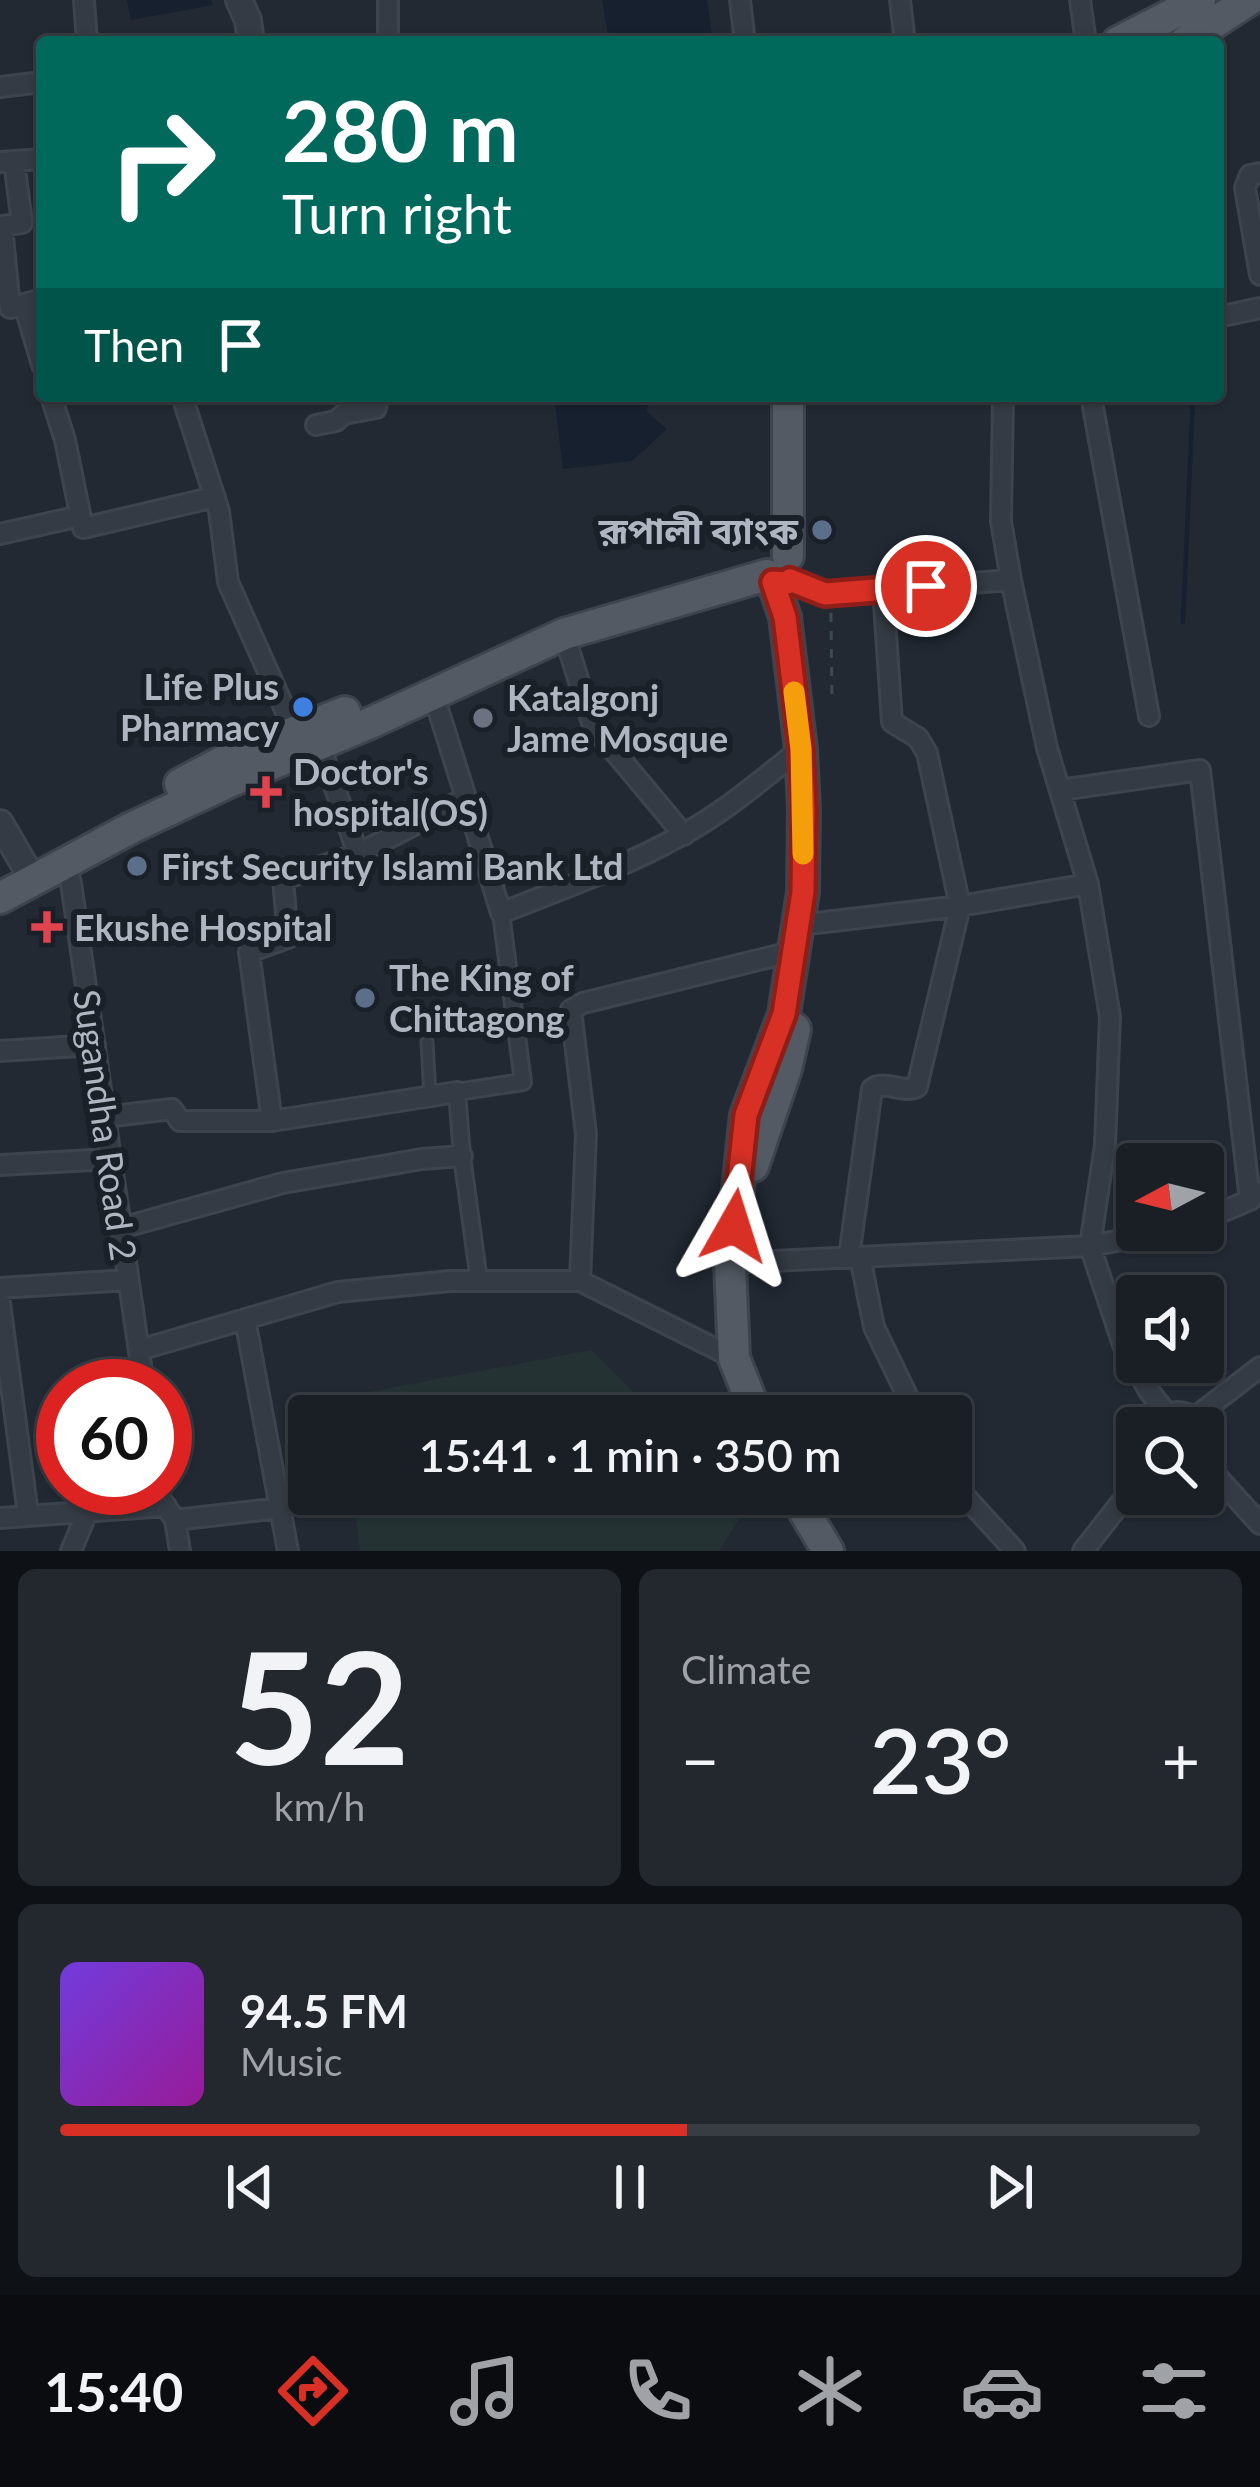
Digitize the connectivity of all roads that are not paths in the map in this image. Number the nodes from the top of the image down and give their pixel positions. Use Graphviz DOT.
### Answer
graph roads {
  1 [pos="83,0"];
  2 [pos="238,0"];
  3 [pos="388,0"];
  4 [pos="740,0"];
  5 [pos="900,0"];
  6 [pos="1080,0"];
  7 [pos="1200,0"];
  8 [pos="1249,0"];
  9 [pos="86,36"];
  10 [pos="250,36"];
  11 [pos="388,36"];
  12 [pos="744,36"];
  13 [pos="904,36"];
  14 [pos="1085,36"];
  15 [pos="1130,36"];
  16 [pos="1194,36"];
  17 [pos="36,83"];
  18 [pos="0,87"];
  19 [pos="7,161"];
  20 [pos="1260,173"];
  21 [pos="1260,275"];
  22 [pos="3,280"];
  23 [pos="33,302"];
  24 [pos="1260,308"];
  25 [pos="1224,316"];
  26 [pos="54,402"];
  27 [pos="184,402"];
  28 [pos="377,402"];
  29 [pos="775,402"];
  30 [pos="788,402"];
  31 [pos="1003,402"];
  32 [pos="1092,402"];
  33 [pos="316,425"];
  34 [pos="215,497"];
  35 [pos="80,516"];
  36 [pos="0,534"];
  37 [pos="778,570"];
  38 [pos="1011,580"];
  39 [pos="883,590"];
  40 [pos="564,634"];
  41 [pos="433,693"];
  42 [pos="1149,716"];
  43 [pos="307,736"];
  44 [pos="801,749"];
  45 [pos="1060,790"];
  46 [pos="466,798"];
  47 [pos="0,823"];
  48 [pos="684,835"];
  49 [pos="358,854"];
  50 [pos="64,865"];
  51 [pos="13,873"];
  52 [pos="1088,884"];
  53 [pos="0,898"];
  54 [pos="960,906"];
  55 [pos="500,913"];
  56 [pos="804,933"];
  57 [pos="427,1042"];
  58 [pos="94,1045"];
  59 [pos="0,1051"];
  60 [pos="458,1092"];
  61 [pos="430,1096"];
  62 [pos="105,1117"];
  63 [pos="272,1121"];
  64 [pos="462,1156"];
  65 [pos="111,1159"];
  66 [pos="0,1166"];
  67 [pos="1255,1193"];
  68 [pos="1224,1209"];
  69 [pos="121,1228"];
  70 [pos="1116,1241"];
  71 [pos="1090,1246"];
  72 [pos="854,1257"];
  73 [pos="737,1263"];
  74 [pos="128,1280"];
  75 [pos="479,1281"];
  76 [pos="580,1281"];
  77 [pos="0,1288"];
  78 [pos="0,1303"];
  79 [pos="245,1319"];
  80 [pos="139,1350"];
  81 [pos="734,1358"];
  82 [pos="140,1359"];
  83 [pos="1260,1367"];
  84 [pos="749,1395"];
  85 [pos="761,1395"];
  86 [pos="907,1395"];
  87 [pos="1156,1407"];
  88 [pos="1215,1407"];
  89 [pos="1224,1484"];
  90 [pos="972,1504"];
  91 [pos="192,1506"];
  92 [pos="280,1508"];
  93 [pos="1116,1509"];
  94 [pos="36,1513"];
  95 [pos="28,1514"];
  96 [pos="86,1515"];
  97 [pos="169,1515"];
  98 [pos="807,1515"];
  99 [pos="825,1515"];
  100 [pos="0,1518"];
  101 [pos="1260,1524"];
  102 [pos="70,1551"];
  103 [pos="181,1551"];
  104 [pos="288,1551"];
  105 [pos="828,1551"];
  106 [pos="845,1551"];
  107 [pos="1015,1551"];
  108 [pos="1083,1551"];
  1 -- 9 [label="street"];
  2 -- 10 [label="street"];
  3 -- 11 [label="street"];
  4 -- 12 [label="street"];
  5 -- 13 [label="street"];
  6 -- 14 [label="street"];
  7 -- 15 [label="main road"];
  8 -- 16 [label="main road"];
  17 -- 18 [label="street"];
  19 -- 22 [label="street"];
  20 -- 21 [label="street"];
  22 -- 23 [label="street"];
  24 -- 25 [label="street"];
  26 -- 35 [label="street"];
  27 -- 34 [label="street"];
  28 -- 33 [label="street"];
  29 -- 37 [label="main road"];
  30 -- 37 [label="main road"];
  31 -- 38 [label="street"];
  32 -- 42 [label="street"];
  34 -- 35 [label="street"];
  34 -- 43 [label="street"];
  35 -- 36 [label="street"];
  37 -- 39 [label="street"];
  37 -- 40 [label="main road"];
  37 -- 43 [label="main road"];
  37 -- 44 [label="main road"];
  37 -- 56 [label="main road"];
  38 -- 39 [label="street"];
  38 -- 45 [label="street"];
  39 -- 54 [label="street"];
  40 -- 41 [label="main road"];
  40 -- 48 [label="street"];
  41 -- 43 [label="main road"];
  41 -- 46 [label="street"];
  43 -- 49 [label="street"];
  43 -- 50 [label="main road"];
  43 -- 51 [label="main road"];
  44 -- 48 [label="street"];
  44 -- 56 [label="main road"];
  45 -- 52 [label="street"];
  45 -- 67 [label="street"];
  46 -- 49 [label="street"];
  46 -- 55 [label="street"];
  47 -- 51 [label="street"];
  48 -- 55 [label="street"];
  49 -- 63 [label="street"];
  50 -- 53 [label="main road"];
  50 -- 58 [label="street, Sugandha Road 2"];
  52 -- 54 [label="street"];
  52 -- 71 [label="street"];
  54 -- 56 [label="street"];
  54 -- 72 [label="street"];
  55 -- 60 [label="street"];
  56 -- 73 [label="main road"];
  56 -- 76 [label="street"];
  57 -- 61 [label="lane"];
  58 -- 59 [label="street"];
  58 -- 62 [label="street, Sugandha Road 2"];
  60 -- 61 [label="street"];
  60 -- 64 [label="street"];
  61 -- 63 [label="street"];
  62 -- 63 [label="street"];
  62 -- 65 [label="street, Sugandha Road 2"];
  64 -- 69 [label="street"];
  64 -- 75 [label="street"];
  65 -- 66 [label="street"];
  65 -- 69 [label="street, Sugandha Road 2"];
  67 -- 68 [label="street"];
  69 -- 74 [label="street, Sugandha Road 2"];
  70 -- 71 [label="street"];
  71 -- 72 [label="street"];
  71 -- 87 [label="street"];
  72 -- 73 [label="street"];
  72 -- 86 [label="street"];
  73 -- 81 [label="main road"];
  73 -- 85 [label="main road"];
  74 -- 77 [label="street"];
  74 -- 80 [label="street, Sugandha Road 2"];
  75 -- 76 [label="street"];
  75 -- 79 [label="street"];
  76 -- 81 [label="street"];
  78 -- 95 [label="street"];
  79 -- 80 [label="street"];
  79 -- 92 [label="street"];
  80 -- 82 [label="street, Sugandha Road 2"];
  81 -- 84 [label="main road"];
  83 -- 88 [label="street"];
  89 -- 101 [label="street"];
  90 -- 107 [label="street"];
  91 -- 92 [label="street"];
  92 -- 104 [label="street"];
  93 -- 108 [label="street"];
  94 -- 95 [label="street"];
  95 -- 100 [label="street"];
  96 -- 102 [label="street"];
  97 -- 103 [label="street"];
  98 -- 105 [label="main road"];
  99 -- 106 [label="main road"];
}
